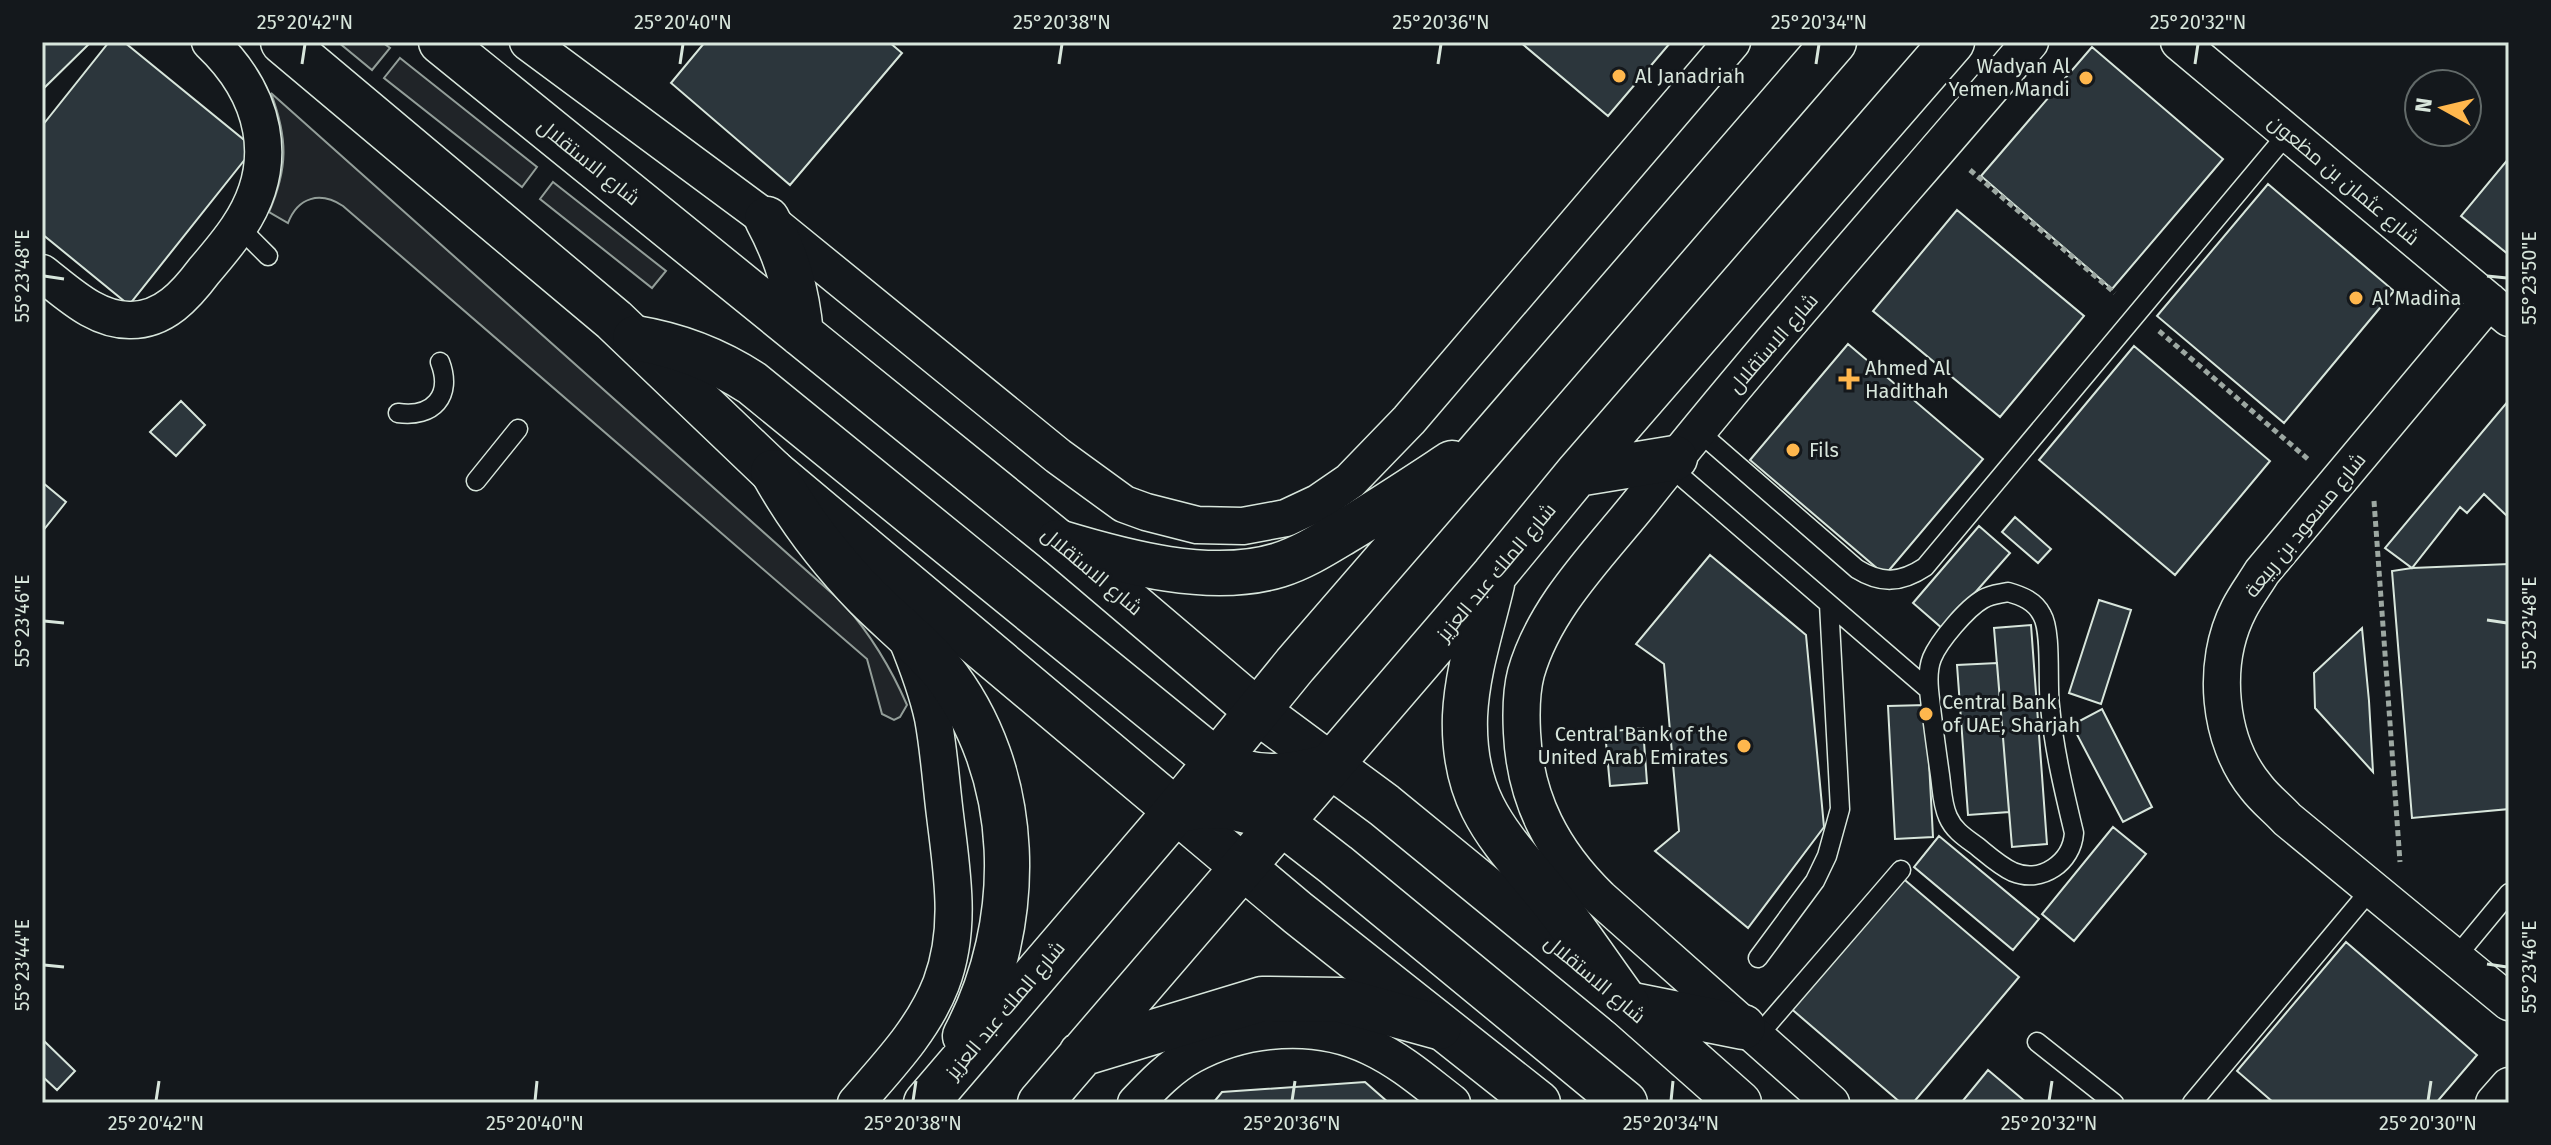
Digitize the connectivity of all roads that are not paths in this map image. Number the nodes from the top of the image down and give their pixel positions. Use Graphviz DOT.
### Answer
graph roads {
  1 [pos="210,42"];
  2 [pos="283,42"];
  3 [pos="441,42"];
  4 [pos="528,42"];
  5 [pos="1732,42"];
  6 [pos="1834,42"];
  7 [pos="1952,42"];
  8 [pos="2030,42"];
  9 [pos="2179,42"];
  10 [pos="2288,133"];
  11 [pos="767,219"];
  12 [pos="239,227"];
  13 [pos="268,256"];
  14 [pos="42,273"];
  15 [pos="2499,309"];
  16 [pos="801,334"];
  17 [pos="635,338"];
  18 [pos="440,362"];
  19 [pos="398,413"];
  20 [pos="518,429"];
  21 [pos="1498,433"];
  22 [pos="1681,452"];
  23 [pos="773,472"];
  24 [pos="1577,474"];
  25 [pos="476,481"];
  26 [pos="1058,542"];
  27 [pos="1494,575"];
  28 [pos="1829,604"];
  29 [pos="904,632"];
  30 [pos="1929,690"];
  31 [pos="1257,711"];
  32 [pos="1216,761"];
  33 [pos="1330,766"];
  34 [pos="1176,811"];
  35 [pos="1282,823"];
  36 [pos="1243,867"];
  37 [pos="1901,870"];
  38 [pos="2372,888"];
  39 [pos="2509,893"];
  40 [pos="2456,957"];
  41 [pos="1758,958"];
  42 [pos="2509,1002"];
  43 [pos="1627,1004"];
  44 [pos="1439,1027"];
  45 [pos="1750,1033"];
  46 [pos="2037,1042"];
  47 [pos="1081,1054"];
  48 [pos="2509,1086"];
  49 [pos="930,1098"];
  50 [pos="856,1103"];
  51 [pos="1040,1103"];
  52 [pos="1136,1103"];
  53 [pos="1452,1103"];
  54 [pos="1538,1103"];
  55 [pos="1625,1103"];
  56 [pos="1739,1103"];
  57 [pos="1831,1103"];
  58 [pos="2114,1103"];
  59 [pos="2192,1103"];
  60 [pos="2494,1103"];
  1 -- 12 [label="street"];
  2 -- 17 [label="main road"];
  3 -- 16 [label="main road, شارع الاستقلال"];
  4 -- 11 [label="street"];
  5 -- 11 [label="street"];
  6 -- 21 [label="main road, شارع الملك عبد العزيز"];
  7 -- 24 [label="main road, شارع الملك عبد العزيز"];
  8 -- 22 [label="street, شارع الاستقلال"];
  9 -- 10 [label="street, شارع عثمان بن مظعون"];
  10 -- 15 [label="street, شارع عثمان بن مظعون"];
  10 -- 22 [label="lane"];
  11 -- 16 [label="main road"];
  12 -- 13 [label="lane"];
  12 -- 14 [label="street"];
  15 -- 38 [label="street, شارع مسعود بن ربيعة"];
  16 -- 26 [label="main road, شارع الاستقلال"];
  17 -- 23 [label="main road"];
  17 -- 32 [label="main road"];
  18 -- 19 [label="lane"];
  20 -- 25 [label="lane"];
  21 -- 26 [label="main road"];
  21 -- 31 [label="main road, شارع الملك عبد العزيز"];
  22 -- 24 [label="main road"];
  22 -- 28 [label="lane"];
  22 -- 45 [label="street, شارع الاستقلال"];
  23 -- 29 [label="main road"];
  23 -- 34 [label="main road"];
  24 -- 27 [label="main road, شارع الملك عبد العزيز"];
  26 -- 31 [label="main road, شارع الاستقلال"];
  27 -- 33 [label="main road, شارع الملك عبد العزيز"];
  27 -- 43 [label="main road"];
  28 -- 30 [label="lane"];
  28 -- 41 [label="lane"];
  29 -- 49 [label="main road"];
  29 -- 50 [label="street"];
  30 -- 30 [label="lane"];
  31 -- 32 [label="main road, شارع الملك عبد العزيز"];
  31 -- 33 [label="main road, شارع الاستقلال"];
  32 -- 33 [label="main road"];
  32 -- 34 [label="main road, شارع الملك عبد العزيز"];
  33 -- 35 [label="main road, شارع الملك عبد العزيز"];
  33 -- 43 [label="main road, شارع الاستقلال"];
  34 -- 35 [label="main road"];
  34 -- 36 [label="main road"];
  34 -- 49 [label="main road, شارع الملك عبد العزيز"];
  35 -- 36 [label="main road, شارع الملك عبد العزيز"];
  35 -- 55 [label="main road"];
  36 -- 44 [label="main road"];
  36 -- 47 [label="main road, شارع الملك عبد العزيز"];
  37 -- 45 [label="lane"];
  38 -- 40 [label="street, شارع مسعود بن ربيعة"];
  38 -- 59 [label="lane"];
  39 -- 40 [label="lane"];
  40 -- 42 [label="street, شارع مسعود بن ربيعة"];
  43 -- 45 [label="main road"];
  43 -- 56 [label="main road, شارع الاستقلال"];
  44 -- 47 [label="main road"];
  44 -- 54 [label="main road"];
  45 -- 57 [label="street, شارع الاستقلال"];
  46 -- 58 [label="lane"];
  47 -- 51 [label="main road, شارع الملك عبد العزيز"];
  48 -- 60 [label="street"];
  52 -- 53 [label="street"];
}
